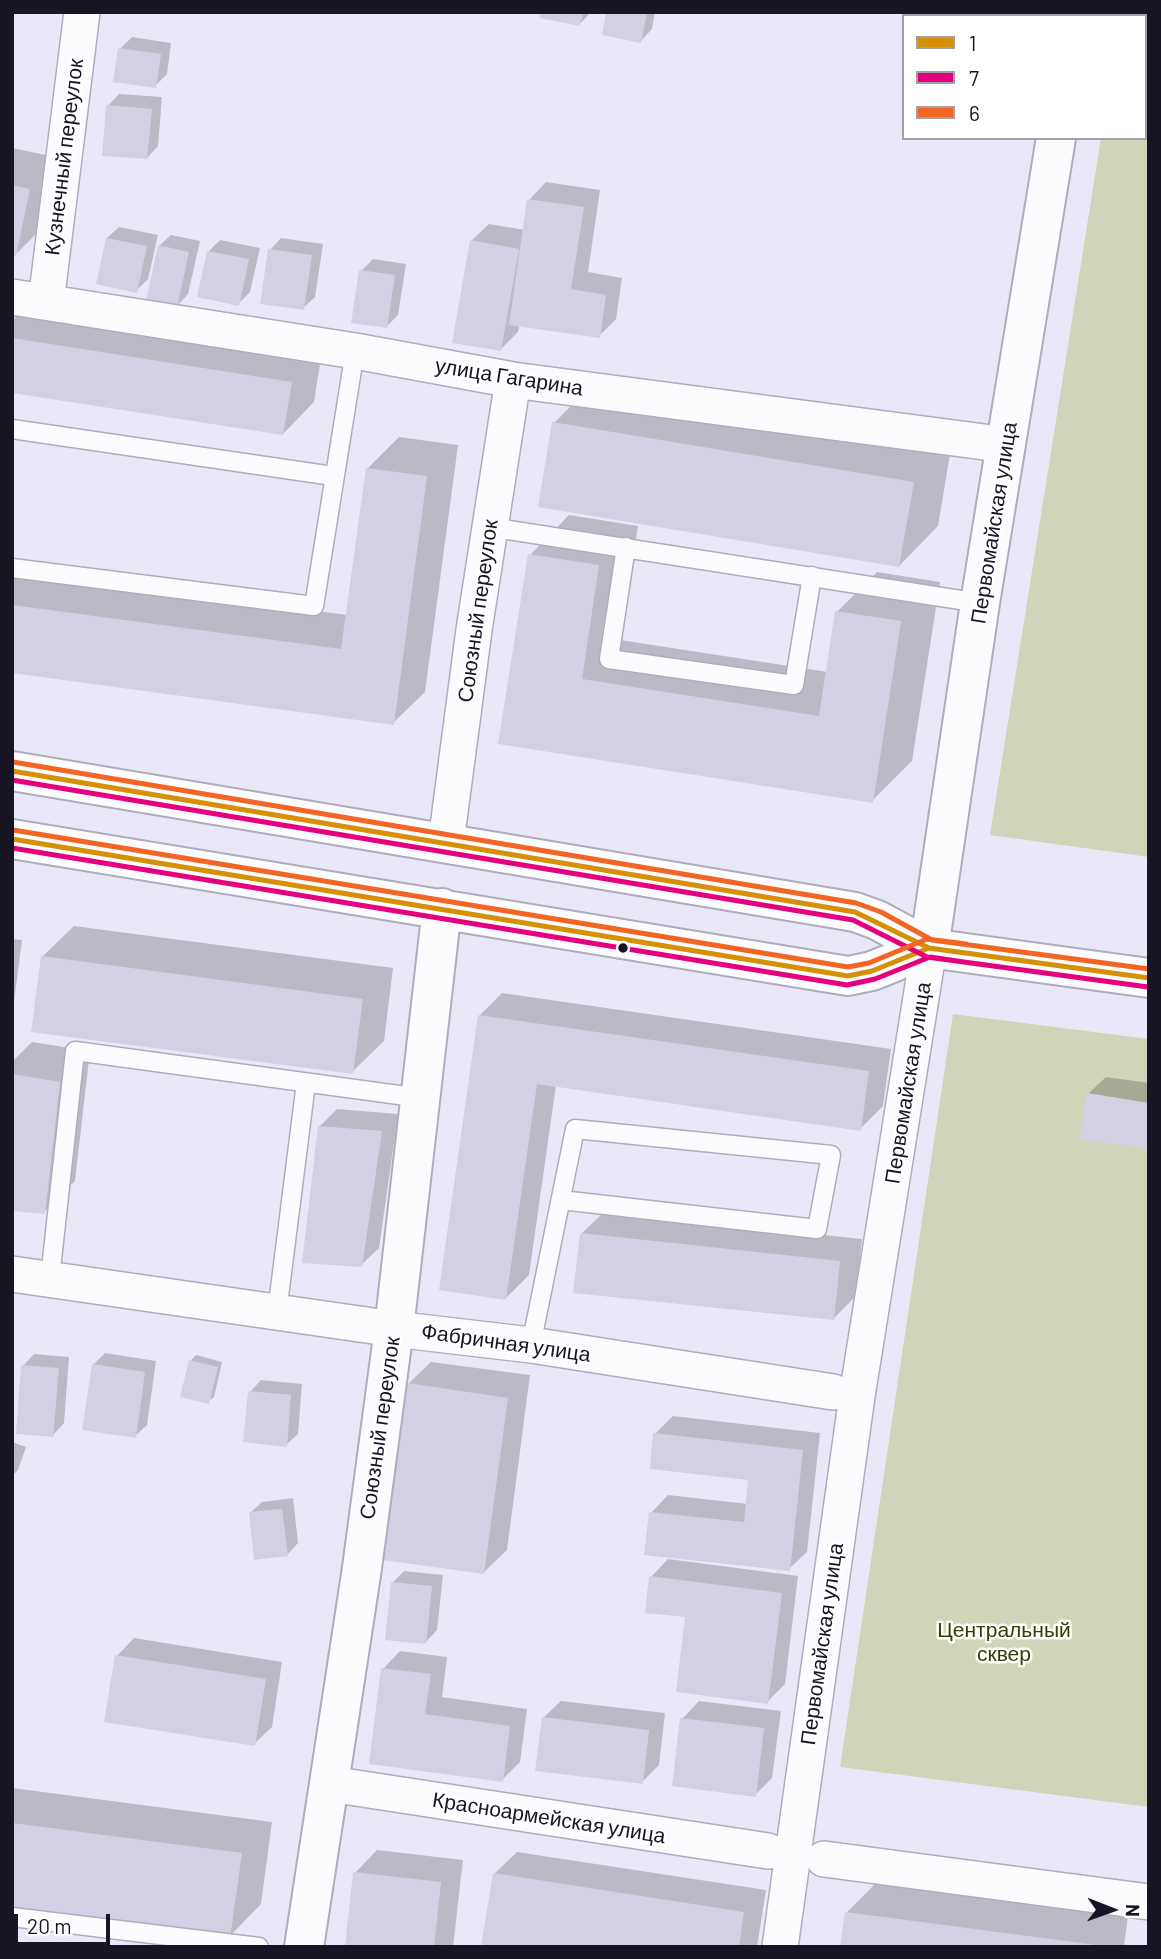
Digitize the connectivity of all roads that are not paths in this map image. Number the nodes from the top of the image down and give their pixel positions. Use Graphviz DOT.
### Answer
graph roads {
  1 [pos="82,12"];
  2 [pos="1056,140"];
  3 [pos="29,300"];
  4 [pos="355,351"];
  5 [pos="513,380"];
  6 [pos="12,429"];
  7 [pos="1007,445"];
  8 [pos="333,476"];
  9 [pos="489,527"];
  10 [pos="626,547"];
  11 [pos="12,568"];
  12 [pos="812,576"];
  13 [pos="980,603"];
  14 [pos="12,771"];
  15 [pos="12,839"];
  16 [pos="446,842"];
  17 [pos="442,908"];
  18 [pos="929,948"];
  19 [pos="1149,978"];
  20 [pos="306,1083"];
  21 [pos="421,1098"];
  22 [pos="561,1200"];
  23 [pos="12,1274"];
  24 [pos="50,1278"];
  25 [pos="277,1312"];
  26 [pos="394,1329"];
  27 [pos="531,1345"];
  28 [pos="833,1392"];
  29 [pos="330,1784"];
  30 [pos="768,1851"];
  31 [pos="824,1859"];
  32 [pos="1149,1902"];
  33 [pos="12,1917"];
  34 [pos="259,1947"];
  35 [pos="304,1947"];
  36 [pos="780,1947"];
  1 -- 3 [label="street, Кузнечный переулок"];
  2 -- 7 [label="main road, Первомайская улица"];
  3 -- 4 [label="street, улица Гагарина"];
  4 -- 5 [label="street, улица Гагарина"];
  4 -- 8 [label="lane"];
  5 -- 7 [label="street, улица Гагарина"];
  5 -- 9 [label="street, Союзный переулок"];
  6 -- 8 [label="lane"];
  7 -- 13 [label="main road, Первомайская улица"];
  8 -- 11 [label="lane"];
  9 -- 10 [label="lane"];
  9 -- 16 [label="street, Союзный переулок"];
  10 -- 12 [label="lane"];
  10 -- 12 [label="lane"];
  12 -- 13 [label="lane"];
  13 -- 18 [label="main road, Первомайская улица"];
  14 -- 16 [label="main road"];
  15 -- 17 [label="main road"];
  16 -- 18 [label="main road"];
  17 -- 18 [label="main road"];
  17 -- 21 [label="main road, Союзный переулок"];
  18 -- 19 [label="main road"];
  18 -- 36 [label="street, Первомайская улица"];
  20 -- 21 [label="lane"];
  20 -- 24 [label="lane"];
  20 -- 25 [label="lane"];
  21 -- 26 [label="main road, Союзный переулок"];
  22 -- 22 [label="lane"];
  22 -- 27 [label="lane"];
  23 -- 24 [label="street, Фабричная улица"];
  24 -- 25 [label="street, Фабричная улица"];
  25 -- 26 [label="street, Фабричная улица"];
  26 -- 27 [label="street, Фабричная улица"];
  26 -- 29 [label="main road, Союзный переулок"];
  27 -- 28 [label="street, Фабричная улица"];
  29 -- 30 [label="street, Красноармейская улица"];
  29 -- 35 [label="main road, Союзный переулок"];
  31 -- 32 [label="street"];
  33 -- 34 [label="lane"];
}
